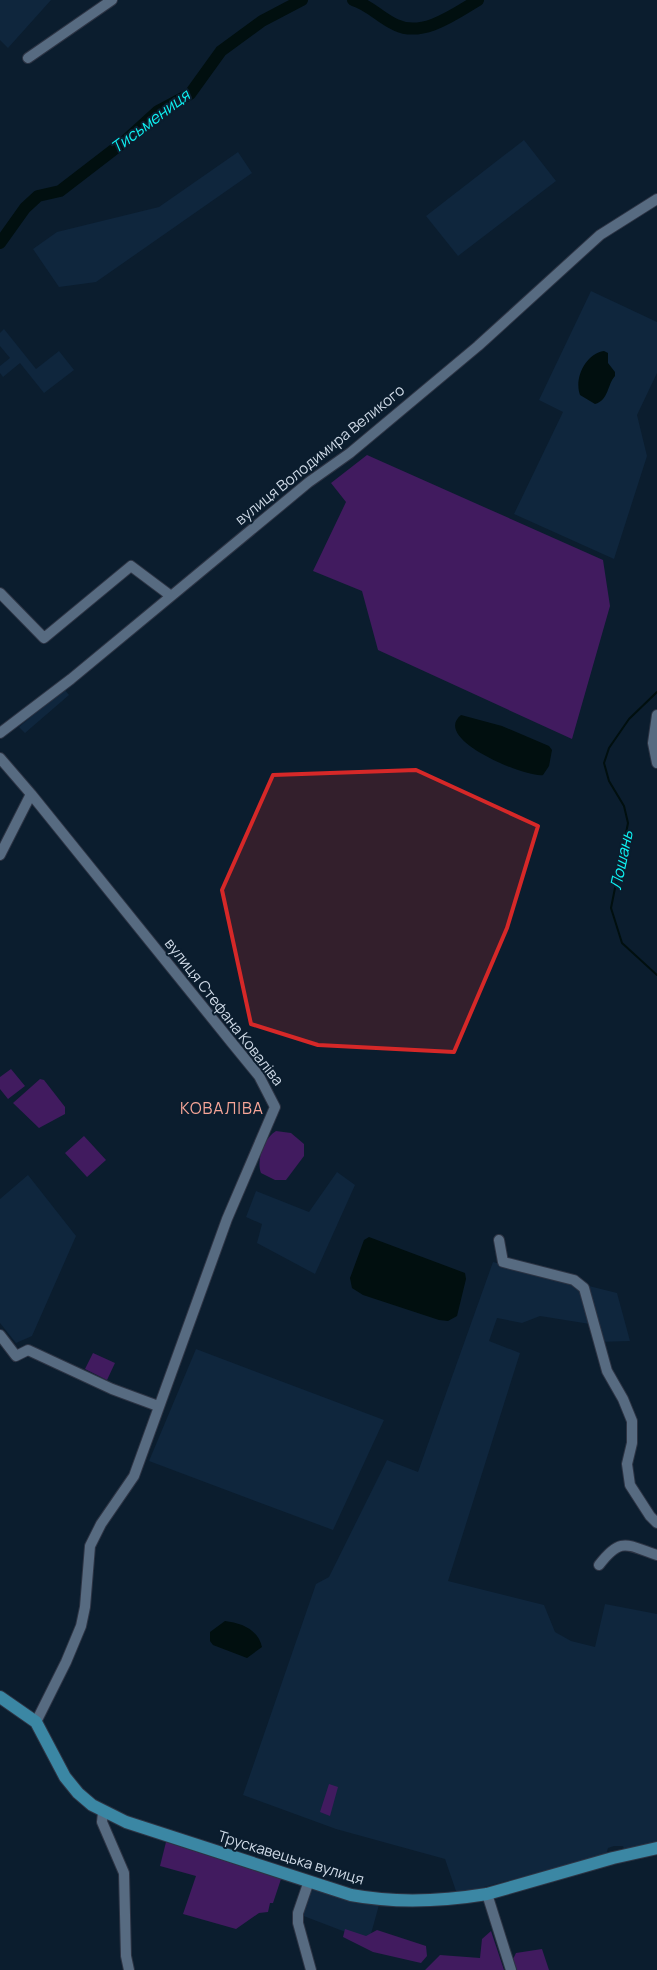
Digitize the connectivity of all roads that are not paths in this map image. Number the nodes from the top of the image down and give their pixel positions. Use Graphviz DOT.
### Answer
graph roads {
  1 [pos="112,0"];
  2 [pos="28,58"];
  3 [pos="657,199"];
  4 [pos="0,593"];
  5 [pos="171,596"];
  6 [pos="657,714"];
  7 [pos="0,733"];
  8 [pos="0,758"];
  9 [pos="657,763"];
  10 [pos="31,794"];
  11 [pos="0,855"];
  12 [pos="499,1240"];
  13 [pos="0,1335"];
  14 [pos="158,1406"];
  15 [pos="657,1523"];
  16 [pos="657,1555"];
  17 [pos="600,1565"];
  18 [pos="0,1697"];
  19 [pos="36,1722"];
  20 [pos="103,1812"];
  21 [pos="657,1848"];
  22 [pos="309,1881"];
  23 [pos="487,1894"];
  24 [pos="129,1970"];
  25 [pos="311,1970"];
  26 [pos="511,1970"];
  1 -- 2 [label="street"];
  3 -- 5 [label="street, вулиця Володимира Великого"];
  4 -- 5 [label="street"];
  5 -- 7 [label="street, вулиця Володимира Великого"];
  6 -- 9 [label="street"];
  8 -- 10 [label="street, вулиця Стефана Коваліва"];
  10 -- 11 [label="street"];
  10 -- 14 [label="street, вулиця Стефана Коваліва"];
  12 -- 15 [label="street"];
  13 -- 14 [label="street"];
  14 -- 19 [label="street, вулиця Стефана Коваліва"];
  16 -- 17 [label="street"];
  18 -- 19 [label="main road, Трускавецька вулиця"];
  19 -- 20 [label="main road, Трускавецька вулиця"];
  20 -- 22 [label="main road, Трускавецька вулиця"];
  20 -- 24 [label="street"];
  21 -- 23 [label="main road, Трускавецька вулиця"];
  22 -- 23 [label="main road, Трускавецька вулиця"];
  22 -- 25 [label="street"];
  23 -- 26 [label="street"];
}
